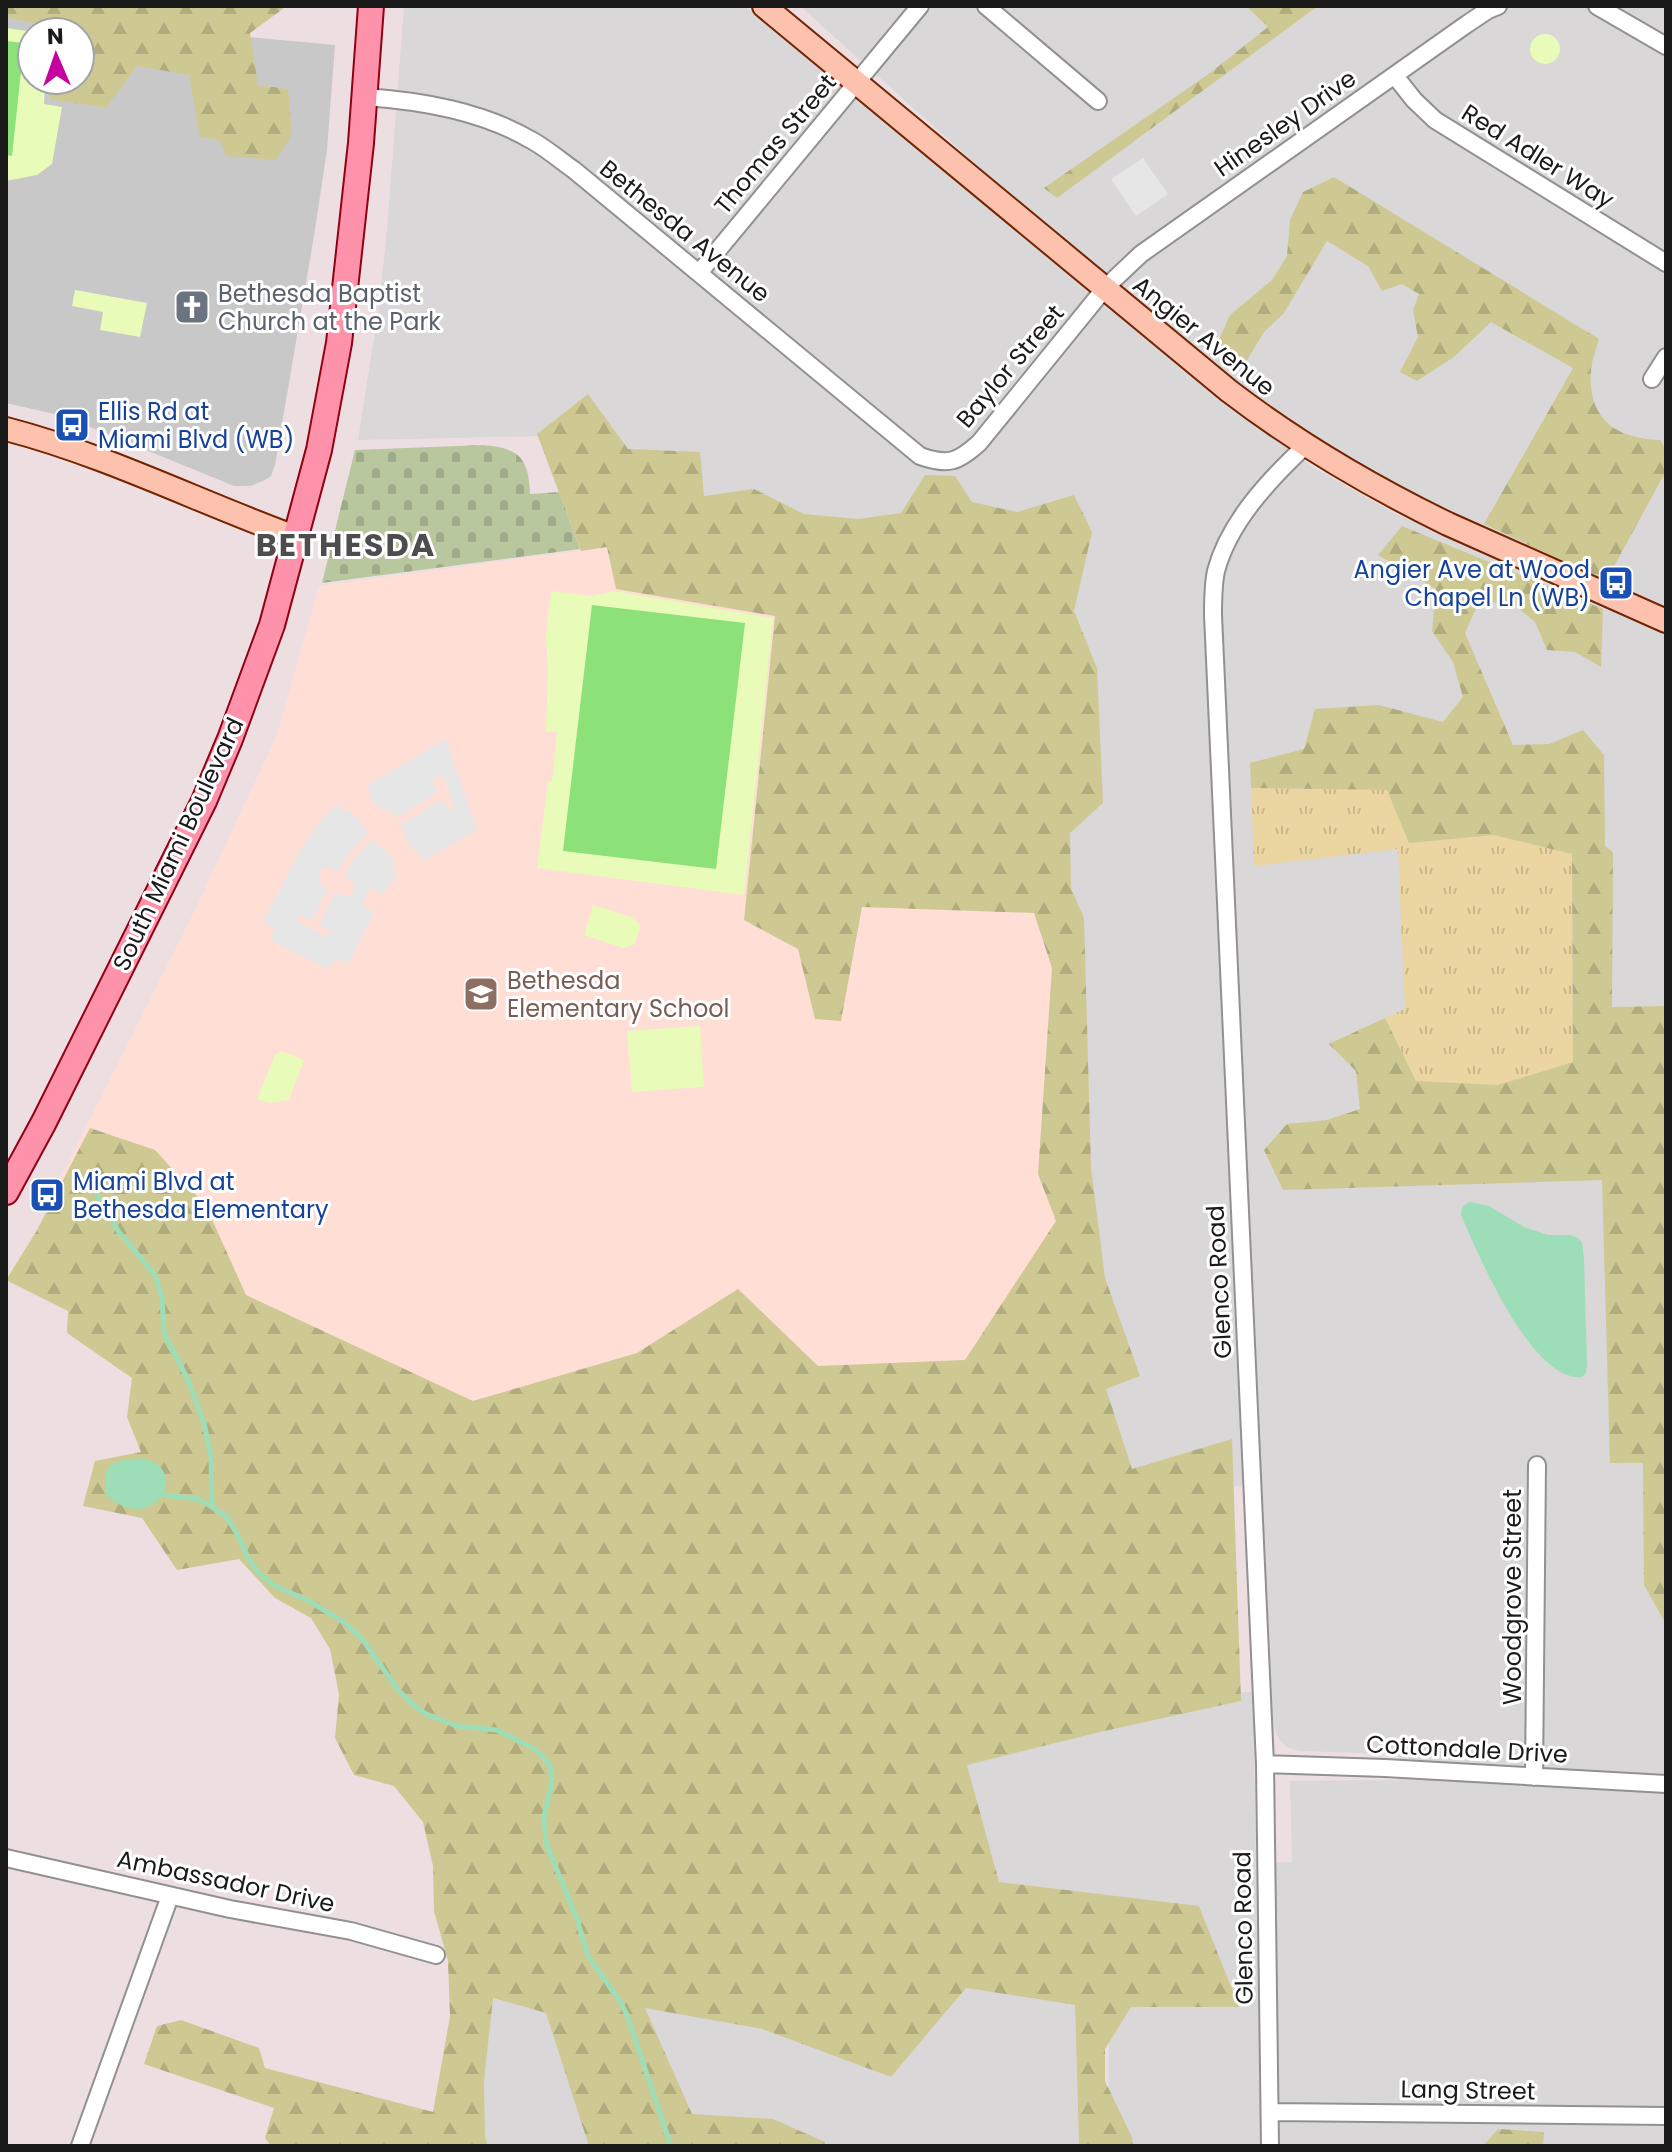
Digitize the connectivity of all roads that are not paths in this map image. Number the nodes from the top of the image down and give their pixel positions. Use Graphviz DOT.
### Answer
graph roads {
  1 [pos="371,6"];
  2 [pos="764,6"];
  3 [pos="920,6"];
  4 [pos="986,6"];
  5 [pos="1498,6"];
  6 [pos="1597,6"];
  7 [pos="1666,46"];
  8 [pos="1395,76"];
  9 [pos="857,82"];
  10 [pos="365,97"];
  11 [pos="1098,101"];
  12 [pos="1666,263"];
  13 [pos="699,273"];
  14 [pos="1105,288"];
  15 [pos="1666,357"];
  16 [pos="1652,379"];
  17 [pos="6,429"];
  18 [pos="1305,446"];
  19 [pos="944,462"];
  20 [pos="295,537"];
  21 [pos="1666,621"];
  22 [pos="6,1192"];
  23 [pos="1537,1465"];
  24 [pos="1265,1764"];
  25 [pos="1534,1777"];
  26 [pos="1666,1784"];
  27 [pos="6,1858"];
  28 [pos="170,1896"];
  29 [pos="436,1955"];
  30 [pos="1270,2112"];
  31 [pos="1666,2116"];
  32 [pos="80,2146"];
  33 [pos="1270,2146"];
  1 -- 10 [label="main road, South Miami Boulevard"];
  2 -- 9 [label="street, Angier Avenue"];
  3 -- 9 [label="street, Thomas Street"];
  4 -- 11 [label="street"];
  5 -- 8 [label="street, Hinesley Drive"];
  6 -- 7 [label="street"];
  8 -- 12 [label="street, Red Adler Way"];
  8 -- 14 [label="street, Hinesley Drive"];
  9 -- 13 [label="street, Thomas Street"];
  9 -- 14 [label="street, Angier Avenue"];
  10 -- 13 [label="street, Bethesda Avenue"];
  10 -- 20 [label="main road, South Miami Boulevard"];
  13 -- 19 [label="street, Bethesda Avenue"];
  14 -- 18 [label="street, Angier Avenue"];
  14 -- 19 [label="street, Baylor Street"];
  15 -- 16 [label="street"];
  17 -- 20 [label="street"];
  18 -- 21 [label="street, Angier Avenue"];
  18 -- 24 [label="street, Glenco Road"];
  20 -- 22 [label="main road, South Miami Boulevard"];
  23 -- 25 [label="street, Woodgrove Street"];
  24 -- 25 [label="street, Cottondale Drive"];
  24 -- 30 [label="street, Glenco Road"];
  25 -- 26 [label="street, Cottondale Drive"];
  27 -- 28 [label="street, Ambassador Drive"];
  28 -- 29 [label="street, Ambassador Drive"];
  28 -- 32 [label="street"];
  30 -- 31 [label="street, Lang Street"];
  30 -- 33 [label="street, Glenco Road"];
}
